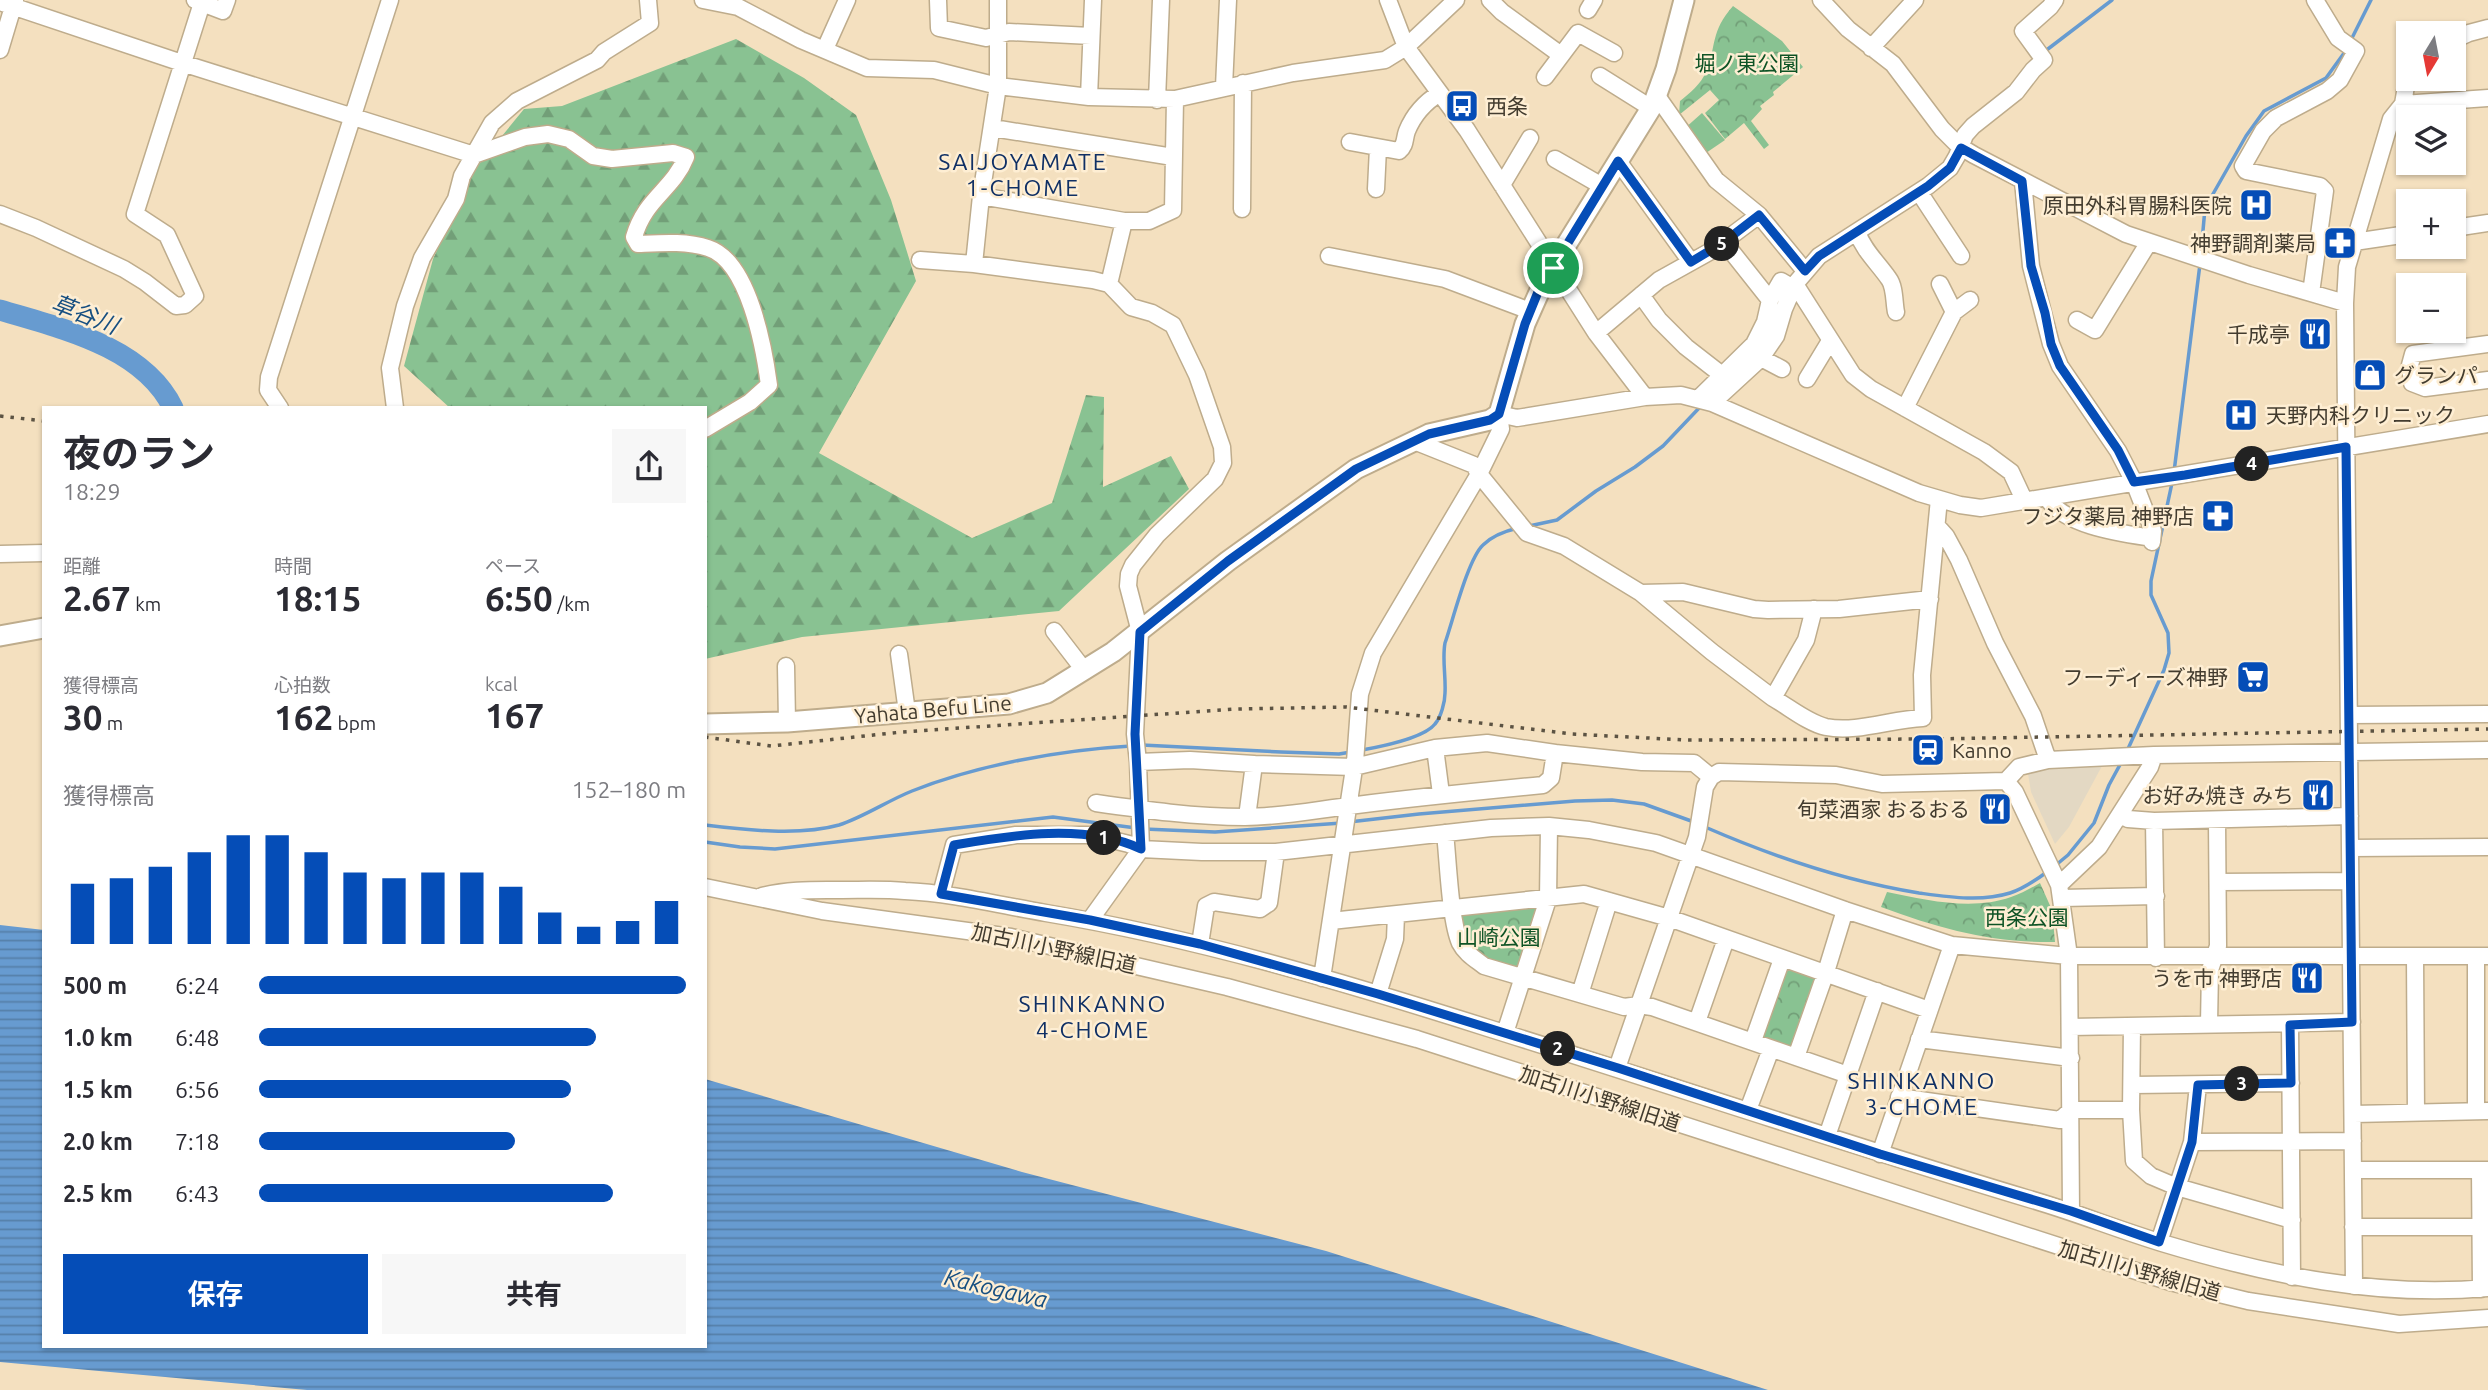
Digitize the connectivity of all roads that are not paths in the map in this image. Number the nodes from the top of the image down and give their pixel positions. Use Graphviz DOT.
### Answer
graph roads {
  1 [pos="227,0"];
  2 [pos="390,0"];
  3 [pos="648,0"];
  4 [pos="703,0"];
  5 [pos="834,0"];
  6 [pos="847,0"];
  7 [pos="938,0"];
  8 [pos="998,0"];
  9 [pos="1093,0"];
  10 [pos="1161,0"];
  11 [pos="1228,0"];
  12 [pos="1388,0"];
  13 [pos="1456,0"];
  14 [pos="1490,0"];
  15 [pos="1684,0"];
  16 [pos="1821,0"];
  17 [pos="1915,0"];
  18 [pos="2053,0"];
  19 [pos="2315,0"];
  20 [pos="199,2"];
  21 [pos="10,3"];
  22 [pos="2488,28"];
  23 [pos="2466,34"];
  24 [pos="998,35"];
  25 [pos="1091,36"];
  26 [pos="826,46"];
  27 [pos="1406,47"];
  28 [pos="1871,48"];
  29 [pos="0,50"];
  30 [pos="1614,53"];
  31 [pos="1561,55"];
  32 [pos="182,63"];
  33 [pos="1600,76"];
  34 [pos="1545,77"];
  35 [pos="1243,83"];
  36 [pos="998,86"];
  37 [pos="1224,87"];
  38 [pos="2405,91"];
  39 [pos="1440,93"];
  40 [pos="1089,97"];
  41 [pos="2488,98"];
  42 [pos="1175,99"];
  43 [pos="1157,100"];
  44 [pos="1654,102"];
  45 [pos="2403,104"];
  46 [pos="353,116"];
  47 [pos="993,128"];
  48 [pos="1530,138"];
  49 [pos="1350,142"];
  50 [pos="1378,148"];
  51 [pos="1961,148"];
  52 [pos="474,155"];
  53 [pos="1173,157"];
  54 [pos="1555,159"];
  55 [pos="1618,161"];
  56 [pos="2022,181"];
  57 [pos="1502,185"];
  58 [pos="1602,186"];
  59 [pos="1376,189"];
  60 [pos="1919,192"];
  61 [pos="981,197"];
  62 [pos="1242,209"];
  63 [pos="0,214"];
  64 [pos="1759,215"];
  65 [pos="1124,221"];
  66 [pos="2488,223"];
  67 [pos="2466,226"];
  68 [pos="1857,232"];
  69 [pos="2396,236"];
  70 [pos="1724,242"];
  71 [pos="2149,242"];
  72 [pos="2354,242"];
  73 [pos="1329,256"];
  74 [pos="1961,256"];
  75 [pos="920,260"];
  76 [pos="1691,262"];
  77 [pos="974,264"];
  78 [pos="1553,268"];
  79 [pos="1798,276"];
  80 [pos="1109,284"];
  81 [pos="1940,284"];
  82 [pos="2311,293"];
  83 [pos="1641,295"];
  84 [pos="1770,300"];
  85 [pos="1970,300"];
  86 [pos="2345,303"];
  87 [pos="1530,311"];
  88 [pos="1896,312"];
  89 [pos="1954,312"];
  90 [pos="2077,320"];
  91 [pos="1596,332"];
  92 [pos="1830,341"];
  93 [pos="2488,344"];
  94 [pos="1761,358"];
  95 [pos="1782,369"];
  96 [pos="1722,375"];
  97 [pos="1807,379"];
  98 [pos="2488,380"];
  99 [pos="1645,397"];
  100 [pos="1705,401"];
  101 [pos="279,406"];
  102 [pos="395,406"];
  103 [pos="1905,408"];
  104 [pos="1499,414"];
  105 [pos="2488,424"];
  106 [pos="707,428"];
  107 [pos="1415,441"];
  108 [pos="2346,447"];
  109 [pos="1479,474"];
  110 [pos="2134,482"];
  111 [pos="2047,498"];
  112 [pos="1939,499"];
  113 [pos="2025,502"];
  114 [pos="1937,526"];
  115 [pos="42,553"];
  116 [pos="0,554"];
  117 [pos="1642,593"];
  118 [pos="1930,599"];
  119 [pos="1814,609"];
  120 [pos="42,628"];
  121 [pos="1054,631"];
  122 [pos="1140,632"];
  123 [pos="0,636"];
  124 [pos="899,654"];
  125 [pos="786,666"];
  126 [pos="1084,670"];
  127 [pos="1773,698"];
  128 [pos="907,712"];
  129 [pos="2488,714"];
  130 [pos="2348,715"];
  131 [pos="786,722"];
  132 [pos="707,724"];
  133 [pos="1435,748"];
  134 [pos="2488,750"];
  135 [pos="1555,753"];
  136 [pos="2350,753"];
  137 [pos="2154,755"];
  138 [pos="2048,760"];
  139 [pos="1138,762"];
  140 [pos="1254,764"];
  141 [pos="1354,764"];
  142 [pos="1712,777"];
  143 [pos="2006,781"];
  144 [pos="1441,794"];
  145 [pos="1096,803"];
  146 [pos="1349,806"];
  147 [pos="1140,810"];
  148 [pos="2121,815"];
  149 [pos="2350,816"];
  150 [pos="1247,817"];
  151 [pos="2217,820"];
  152 [pos="2154,821"];
  153 [pos="1549,827"];
  154 [pos="1445,833"];
  155 [pos="1342,845"];
  156 [pos="1141,846"];
  157 [pos="2488,847"];
  158 [pos="2350,848"];
  159 [pos="1276,852"];
  160 [pos="1692,855"];
  161 [pos="2350,881"];
  162 [pos="2219,882"];
  163 [pos="707,887"];
  164 [pos="2061,892"];
  165 [pos="941,894"];
  166 [pos="2156,896"];
  167 [pos="757,898"];
  168 [pos="1548,899"];
  169 [pos="1609,901"];
  170 [pos="1453,909"];
  171 [pos="1845,910"];
  172 [pos="1396,915"];
  173 [pos="1669,918"];
  174 [pos="1090,920"];
  175 [pos="1331,921"];
  176 [pos="1726,939"];
  177 [pos="1200,944"];
  178 [pos="1952,945"];
  179 [pos="2068,956"];
  180 [pos="2352,956"];
  181 [pos="2482,956"];
  182 [pos="2415,957"];
  183 [pos="2156,958"];
  184 [pos="2214,958"];
  185 [pos="1782,959"];
  186 [pos="1826,972"];
  187 [pos="1523,977"];
  188 [pos="1322,978"];
  189 [pos="1877,991"];
  190 [pos="1378,994"];
  191 [pos="1580,994"];
  192 [pos="1639,1005"];
  193 [pos="1928,1010"];
  194 [pos="1697,1022"];
  195 [pos="2352,1022"];
  196 [pos="2209,1024"];
  197 [pos="2290,1025"];
  198 [pos="2132,1026"];
  199 [pos="2070,1027"];
  200 [pos="1505,1033"];
  201 [pos="1919,1039"];
  202 [pos="1753,1041"];
  203 [pos="1771,1049"];
  204 [pos="1796,1057"];
  205 [pos="2071,1058"];
  206 [pos="1618,1068"];
  207 [pos="1848,1075"];
  208 [pos="2291,1083"];
  209 [pos="2133,1085"];
  210 [pos="2198,1085"];
  211 [pos="1899,1097"];
  212 [pos="1748,1110"];
  213 [pos="2071,1110"];
  214 [pos="2131,1110"];
  215 [pos="2482,1111"];
  216 [pos="2416,1113"];
  217 [pos="2354,1114"];
  218 [pos="1827,1136"];
  219 [pos="2353,1141"];
  220 [pos="2192,1142"];
  221 [pos="2292,1142"];
  222 [pos="1880,1154"];
  223 [pos="2354,1170"];
  224 [pos="2484,1170"];
  225 [pos="2177,1187"];
  226 [pos="2071,1211"];
  227 [pos="2292,1220"];
  228 [pos="2353,1227"];
  229 [pos="2481,1227"];
  230 [pos="2159,1242"];
  231 [pos="2292,1277"];
  232 [pos="2354,1286"];
  233 [pos="2485,1289"];
  234 [pos="2488,1318"];
  1 -- 20 [label="street"];
  2 -- 46 [label="street"];
  3 -- 52 [label="street"];
  4 -- 26 [label="street"];
  5 -- 26 [label="street"];
  6 -- 26 [label="street"];
  7 -- 24 [label="street"];
  8 -- 24 [label="street"];
  9 -- 25 [label="street"];
  10 -- 43 [label="street"];
  11 -- 37 [label="street"];
  12 -- 27 [label="street"];
  13 -- 27 [label="street"];
  14 -- 31 [label="street"];
  15 -- 44 [label="main road"];
  16 -- 28 [label="street"];
  17 -- 28 [label="street"];
  18 -- 51 [label="street"];
  19 -- 82 [label="street"];
  20 -- 32 [label="street"];
  21 -- 29 [label="street"];
  21 -- 32 [label="street"];
  22 -- 23 [label="street"];
  24 -- 25 [label="street"];
  24 -- 36 [label="street"];
  25 -- 40 [label="street"];
  26 -- 36 [label="street"];
  27 -- 35 [label="street"];
  27 -- 39 [label="street"];
  28 -- 51 [label="street"];
  30 -- 31 [label="street"];
  31 -- 34 [label="street"];
  32 -- 46 [label="street"];
  32 -- 63 [label="street"];
  33 -- 44 [label="street"];
  35 -- 37 [label="street"];
  35 -- 62 [label="street"];
  36 -- 40 [label="street"];
  36 -- 47 [label="street"];
  37 -- 42 [label="street"];
  38 -- 45 [label="street"];
  39 -- 50 [label="street"];
  39 -- 57 [label="street"];
  40 -- 43 [label="street"];
  41 -- 45 [label="street"];
  42 -- 43 [label="street"];
  42 -- 53 [label="street"];
  44 -- 55 [label="main road"];
  44 -- 64 [label="street"];
  45 -- 72 [label="street"];
  46 -- 52 [label="street"];
  46 -- 101 [label="street"];
  47 -- 53 [label="street"];
  47 -- 61 [label="street"];
  48 -- 57 [label="street"];
  49 -- 50 [label="street"];
  50 -- 59 [label="street"];
  51 -- 56 [label="street"];
  51 -- 60 [label="street"];
  52 -- 102 [label="street"];
  52 -- 106 [label="street"];
  53 -- 65 [label="street"];
  54 -- 58 [label="street"];
  55 -- 58 [label="main road"];
  55 -- 76 [label="street"];
  56 -- 71 [label="street"];
  56 -- 110 [label="street"];
  57 -- 78 [label="street"];
  58 -- 78 [label="main road"];
  60 -- 68 [label="street"];
  60 -- 74 [label="street"];
  61 -- 65 [label="street"];
  61 -- 77 [label="street"];
  64 -- 70 [label="street"];
  64 -- 79 [label="street"];
  65 -- 80 [label="street"];
  66 -- 67 [label="street"];
  68 -- 79 [label="street"];
  68 -- 88 [label="street"];
  69 -- 72 [label="street"];
  70 -- 76 [label="street"];
  70 -- 84 [label="street"];
  71 -- 82 [label="street"];
  71 -- 90 [label="street"];
  72 -- 86 [label="street"];
  73 -- 87 [label="street"];
  75 -- 77 [label="street"];
  76 -- 83 [label="street"];
  77 -- 80 [label="street"];
  78 -- 87 [label="main road"];
  78 -- 91 [label="street"];
  79 -- 84 [label="street"];
  79 -- 92 [label="street"];
  79 -- 94 [label="street"];
  80 -- 122 [label="street"];
  81 -- 89 [label="street"];
  82 -- 86 [label="street"];
  83 -- 91 [label="street"];
  83 -- 96 [label="street"];
  84 -- 96 [label="street"];
  85 -- 89 [label="street"];
  86 -- 108 [label="street"];
  87 -- 104 [label="main road"];
  89 -- 103 [label="street"];
  91 -- 99 [label="street"];
  92 -- 97 [label="street"];
  92 -- 103 [label="street"];
  93 -- 98 [label="street"];
  94 -- 95 [label="street"];
  94 -- 100 [label="street"];
  96 -- 100 [label="street"];
  99 -- 100 [label="street"];
  99 -- 104 [label="street"];
  100 -- 112 [label="street"];
  103 -- 113 [label="street"];
  104 -- 107 [label="main road, Yahata Befu Line"];
  104 -- 109 [label="street"];
  105 -- 108 [label="street"];
  107 -- 109 [label="street"];
  107 -- 122 [label="main road, Yahata Befu Line"];
  108 -- 110 [label="street"];
  108 -- 130 [label="street"];
  109 -- 117 [label="street"];
  109 -- 141 [label="street"];
  110 -- 111 [label="street"];
  110 -- 111 [label="street"];
  111 -- 113 [label="street"];
  112 -- 113 [label="street"];
  112 -- 114 [label="street"];
  114 -- 118 [label="street"];
  114 -- 138 [label="street"];
  115 -- 116 [label="street"];
  117 -- 119 [label="street"];
  117 -- 127 [label="street"];
  118 -- 119 [label="street"];
  118 -- 127 [label="street"];
  119 -- 127 [label="street"];
  120 -- 123 [label="main road"];
  121 -- 126 [label="street"];
  122 -- 126 [label="main road, Yahata Befu Line"];
  122 -- 139 [label="street"];
  124 -- 128 [label="street"];
  125 -- 131 [label="street"];
  126 -- 128 [label="main road, Yahata Befu Line"];
  128 -- 131 [label="main road, Yahata Befu Line"];
  129 -- 130 [label="street"];
  130 -- 136 [label="street"];
  131 -- 132 [label="main road, Yahata Befu Line"];
  133 -- 135 [label="street"];
  133 -- 141 [label="street"];
  133 -- 144 [label="street"];
  134 -- 136 [label="street"];
  135 -- 142 [label="street"];
  135 -- 144 [label="street"];
  136 -- 137 [label="street"];
  136 -- 149 [label="street"];
  137 -- 138 [label="street"];
  137 -- 148 [label="street"];
  138 -- 143 [label="street"];
  139 -- 140 [label="street"];
  139 -- 147 [label="street"];
  140 -- 141 [label="street"];
  140 -- 150 [label="street"];
  141 -- 146 [label="street"];
  142 -- 143 [label="street"];
  142 -- 160 [label="street"];
  143 -- 164 [label="street"];
  144 -- 146 [label="street"];
  145 -- 147 [label="street"];
  146 -- 150 [label="street"];
  146 -- 155 [label="street"];
  147 -- 150 [label="street"];
  147 -- 156 [label="street"];
  148 -- 152 [label="street"];
  148 -- 164 [label="street"];
  149 -- 151 [label="street"];
  149 -- 158 [label="street"];
  151 -- 152 [label="street"];
  151 -- 162 [label="street"];
  152 -- 166 [label="street"];
  153 -- 154 [label="street"];
  153 -- 160 [label="street"];
  153 -- 168 [label="street"];
  154 -- 155 [label="street"];
  154 -- 170 [label="street"];
  155 -- 159 [label="street"];
  155 -- 175 [label="street"];
  156 -- 159 [label="street"];
  156 -- 165 [label="street"];
  156 -- 174 [label="street"];
  157 -- 158 [label="street"];
  158 -- 161 [label="street"];
  159 -- 177 [label="street"];
  160 -- 171 [label="street"];
  160 -- 173 [label="street"];
  161 -- 162 [label="street"];
  161 -- 180 [label="street"];
  162 -- 184 [label="street"];
  163 -- 167 [label="street, 加古川小野線旧道"];
  164 -- 166 [label="street"];
  164 -- 179 [label="street"];
  165 -- 167 [label="street"];
  165 -- 174 [label="street"];
  166 -- 183 [label="street"];
  167 -- 234 [label="street, 加古川小野線旧道"];
  168 -- 169 [label="street"];
  168 -- 170 [label="street"];
  168 -- 187 [label="street"];
  169 -- 173 [label="street"];
  169 -- 191 [label="street"];
  170 -- 172 [label="street"];
  170 -- 187 [label="street"];
  171 -- 178 [label="street"];
  171 -- 186 [label="street"];
  172 -- 175 [label="street"];
  172 -- 190 [label="street"];
  173 -- 176 [label="street"];
  173 -- 192 [label="street"];
  174 -- 177 [label="street"];
  175 -- 188 [label="street"];
  176 -- 185 [label="street"];
  176 -- 194 [label="street"];
  177 -- 188 [label="street"];
  178 -- 179 [label="street"];
  178 -- 193 [label="street"];
  179 -- 183 [label="street"];
  179 -- 199 [label="street"];
  180 -- 182 [label="street"];
  180 -- 184 [label="street"];
  180 -- 195 [label="street"];
  181 -- 182 [label="street"];
  181 -- 215 [label="street"];
  182 -- 216 [label="street"];
  183 -- 184 [label="street"];
  184 -- 196 [label="street"];
  185 -- 186 [label="street"];
  185 -- 202 [label="street"];
  186 -- 189 [label="street"];
  186 -- 204 [label="street"];
  187 -- 191 [label="street"];
  187 -- 200 [label="street"];
  188 -- 190 [label="street"];
  189 -- 193 [label="street"];
  189 -- 207 [label="street"];
  190 -- 200 [label="street"];
  191 -- 192 [label="street"];
  192 -- 194 [label="street"];
  192 -- 206 [label="street"];
  193 -- 201 [label="street"];
  194 -- 202 [label="street"];
  195 -- 197 [label="street"];
  195 -- 217 [label="street"];
  196 -- 197 [label="street"];
  196 -- 198 [label="street"];
  197 -- 208 [label="street"];
  198 -- 199 [label="street"];
  198 -- 209 [label="street"];
  199 -- 205 [label="street"];
  200 -- 206 [label="street"];
  201 -- 205 [label="street"];
  201 -- 211 [label="street"];
  202 -- 203 [label="street"];
  203 -- 204 [label="street"];
  203 -- 212 [label="street"];
  204 -- 207 [label="street"];
  205 -- 213 [label="street"];
  206 -- 212 [label="street"];
  207 -- 218 [label="street"];
  208 -- 210 [label="street"];
  208 -- 221 [label="street"];
  209 -- 210 [label="street"];
  209 -- 214 [label="street"];
  210 -- 220 [label="street"];
  211 -- 213 [label="street"];
  211 -- 222 [label="street"];
  212 -- 218 [label="street"];
  213 -- 214 [label="street"];
  213 -- 226 [label="street"];
  214 -- 225 [label="street"];
  215 -- 216 [label="street"];
  216 -- 217 [label="street"];
  217 -- 219 [label="street"];
  218 -- 222 [label="street"];
  219 -- 221 [label="street"];
  219 -- 223 [label="street"];
  220 -- 221 [label="street"];
  220 -- 225 [label="street"];
  221 -- 227 [label="street"];
  222 -- 226 [label="street"];
  223 -- 224 [label="street"];
  223 -- 228 [label="street"];
  224 -- 229 [label="street"];
  225 -- 227 [label="street"];
  225 -- 230 [label="street"];
  226 -- 230 [label="street"];
  227 -- 231 [label="street"];
  228 -- 229 [label="street"];
  228 -- 232 [label="street"];
  229 -- 233 [label="street"];
  230 -- 231 [label="street"];
  231 -- 232 [label="street"];
  232 -- 233 [label="street"];
}
